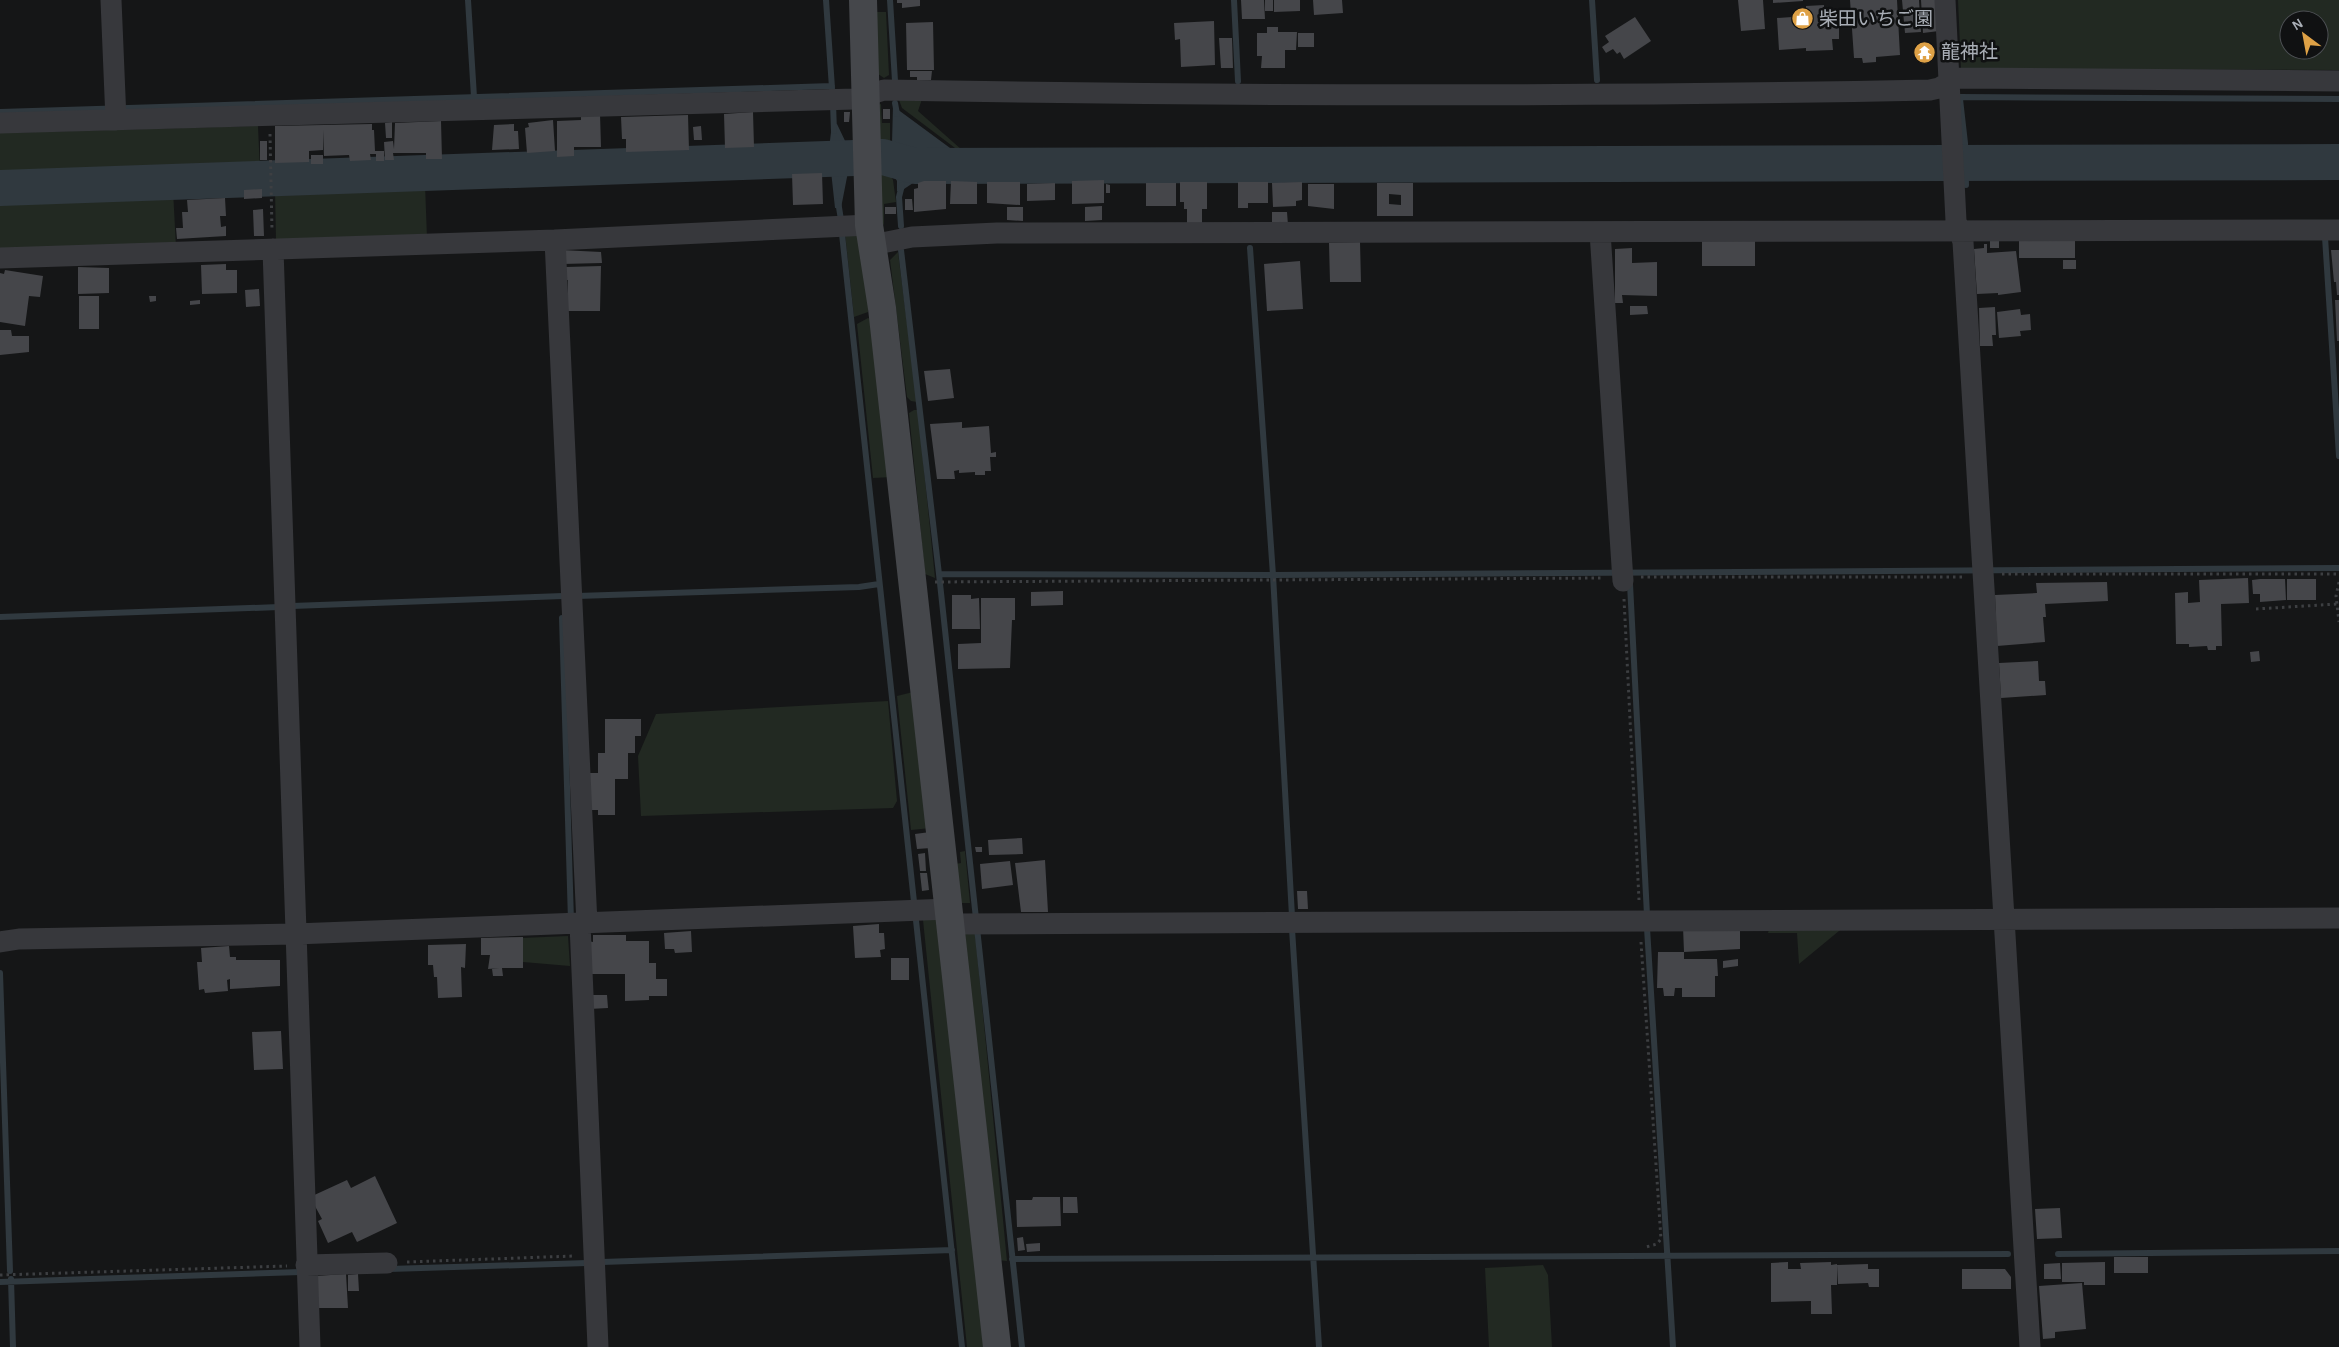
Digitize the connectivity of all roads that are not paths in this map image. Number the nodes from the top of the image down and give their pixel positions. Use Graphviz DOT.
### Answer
graph roads {
  1 [pos="110,0"];
  2 [pos="863,0"];
  3 [pos="1945,0"];
  4 [pos="2339,81"];
  5 [pos="1948,83"];
  6 [pos="865,96"];
  7 [pos="116,113"];
  8 [pos="0,124"];
  9 [pos="2339,230"];
  10 [pos="1600,232"];
  11 [pos="1967,232"];
  12 [pos="870,235"];
  13 [pos="555,240"];
  14 [pos="273,254"];
  15 [pos="0,258"];
  16 [pos="1623,576"];
  17 [pos="948,917"];
  18 [pos="2339,918"];
  19 [pos="2004,920"];
  20 [pos="579,927"];
  21 [pos="295,934"];
  22 [pos="0,942"];
  23 [pos="387,1263"];
  24 [pos="306,1265"];
  25 [pos="310,1347"];
  26 [pos="598,1347"];
  27 [pos="997,1347"];
  28 [pos="2030,1347"];
  1 -- 7 [label="street"];
  2 -- 6 [label="street"];
  3 -- 5 [label="street"];
  4 -- 5 [label="street"];
  5 -- 6 [label="street"];
  5 -- 11 [label="street"];
  6 -- 7 [label="street"];
  6 -- 12 [label="street"];
  7 -- 8 [label="street"];
  9 -- 11 [label="street"];
  10 -- 11 [label="street"];
  10 -- 12 [label="street"];
  10 -- 16 [label="street"];
  11 -- 19 [label="street"];
  12 -- 13 [label="street"];
  12 -- 17 [label="street"];
  13 -- 14 [label="street"];
  13 -- 20 [label="street"];
  14 -- 15 [label="street"];
  14 -- 21 [label="street"];
  17 -- 19 [label="street"];
  17 -- 20 [label="street"];
  17 -- 27 [label="street"];
  18 -- 19 [label="street"];
  19 -- 28 [label="street"];
  20 -- 21 [label="street"];
  20 -- 26 [label="street"];
  21 -- 22 [label="street"];
  21 -- 24 [label="street"];
  23 -- 24 [label="street"];
  24 -- 25 [label="street"];
}
